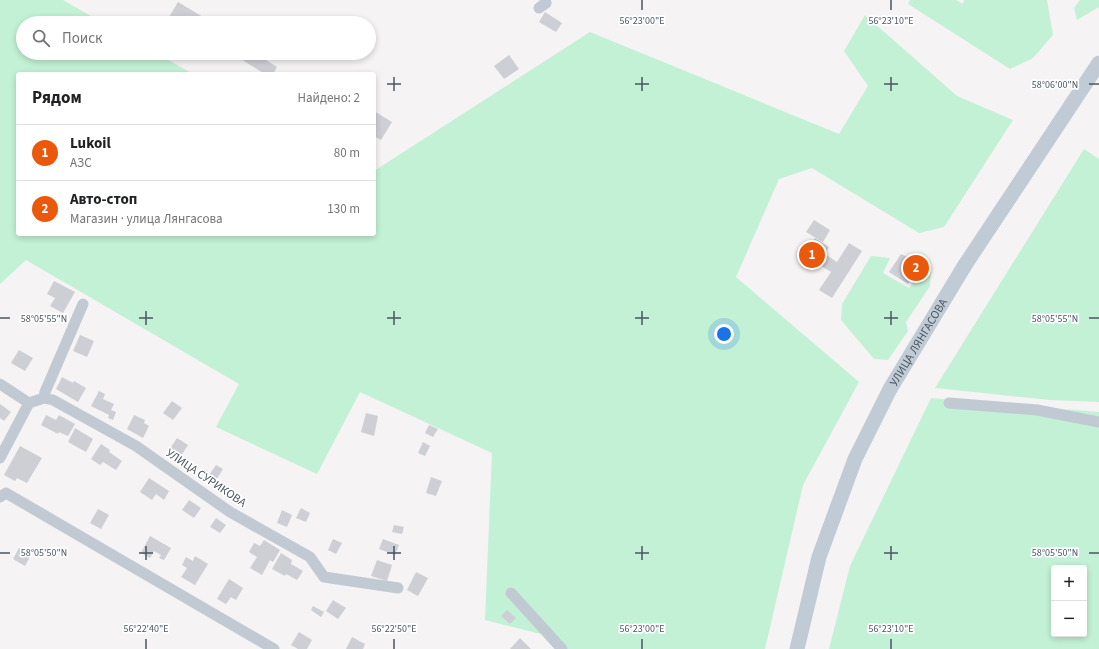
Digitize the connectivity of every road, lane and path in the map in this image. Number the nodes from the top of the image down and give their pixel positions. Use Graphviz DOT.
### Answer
graph roads {
  1 [pos="1099,63"];
  2 [pos="83,304"];
  3 [pos="0,384"];
  4 [pos="44,398"];
  5 [pos="29,403"];
  6 [pos="949,403"];
  7 [pos="1099,422"];
  8 [pos="0,458"];
  9 [pos="2,493"];
  10 [pos="398,588"];
  11 [pos="511,593"];
  12 [pos="274,649"];
  13 [pos="562,649"];
  14 [pos="797,649"];
  1 -- 14 [label="main road, УЛИЦА ЛЯНГАСОВА"];
  2 -- 4 [label="street"];
  3 -- 5 [label="street"];
  4 -- 5 [label="street"];
  4 -- 10 [label="street, УЛИЦА СУРИКОВА"];
  5 -- 8 [label="street"];
  6 -- 7 [label="street"];
  9 -- 12 [label="street"];
  11 -- 13 [label="street"];
}
